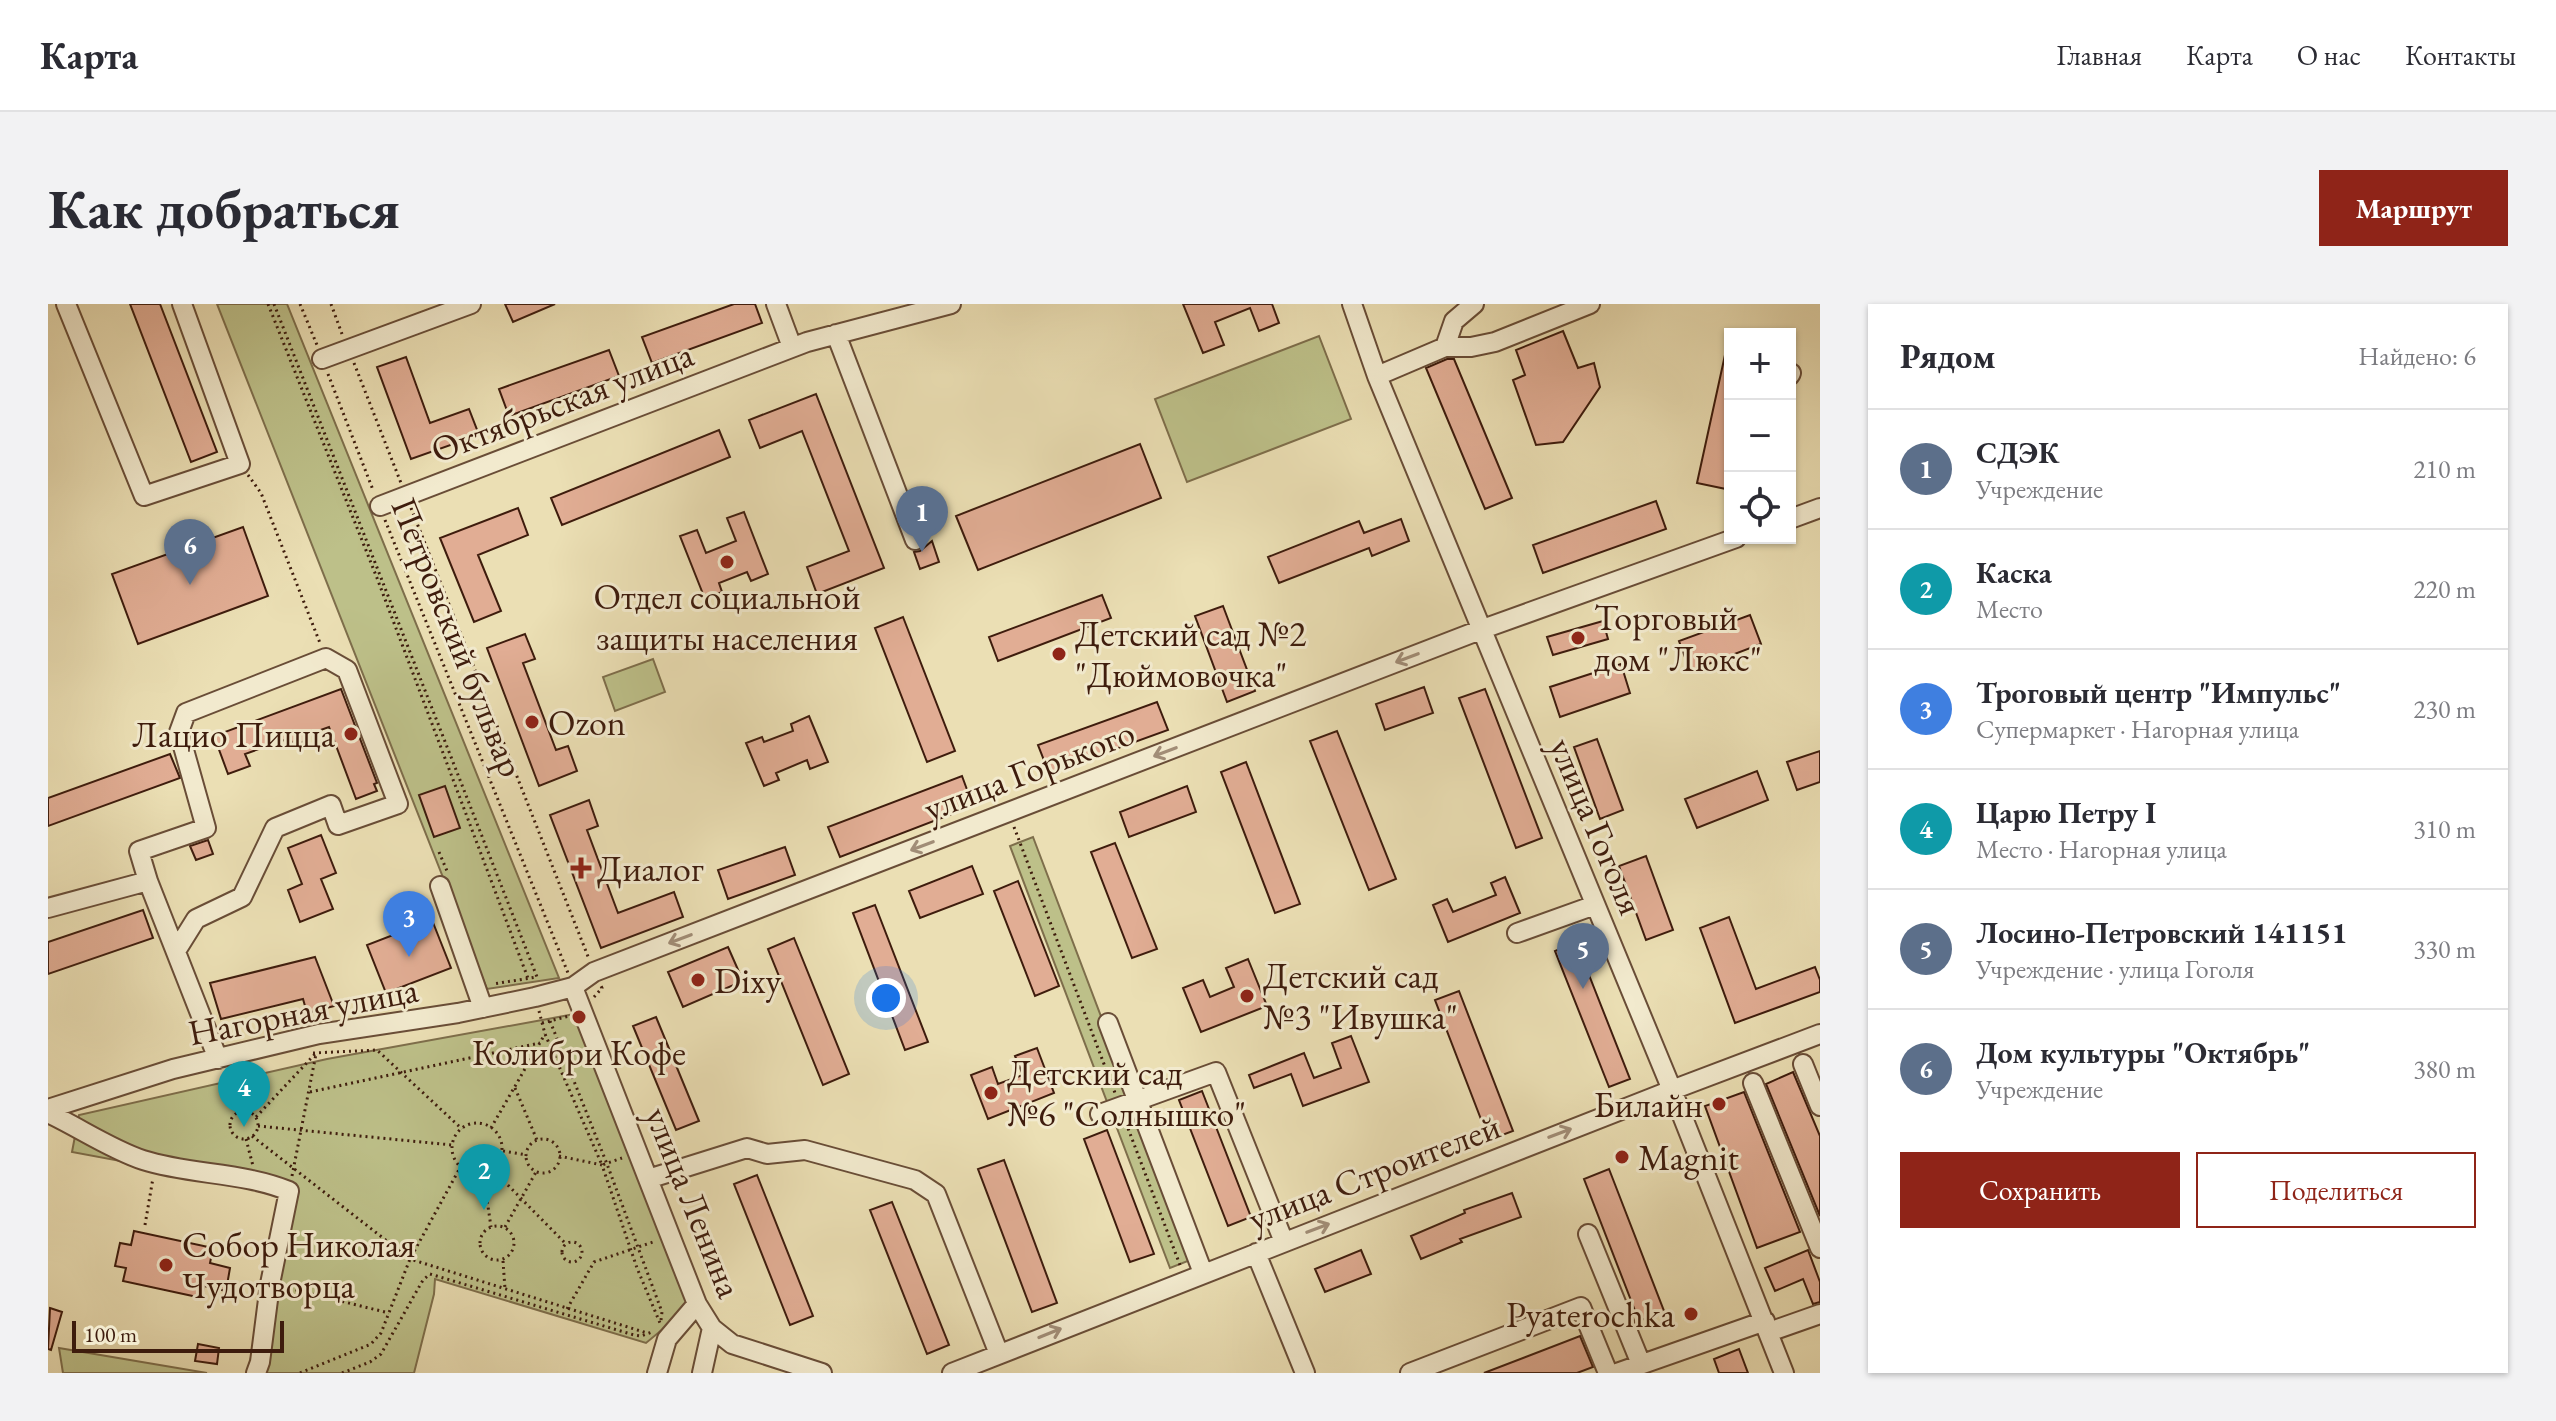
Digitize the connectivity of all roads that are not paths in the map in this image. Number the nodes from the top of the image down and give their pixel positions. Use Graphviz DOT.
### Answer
graph roads {
  1 [pos="66,304"];
  2 [pos="182,304"];
  3 [pos="471,304"];
  4 [pos="776,304"];
  5 [pos="951,304"];
  6 [pos="1352,304"];
  7 [pos="1474,304"];
  8 [pos="1590,304"];
  9 [pos="836,334"];
  10 [pos="792,347"];
  11 [pos="1445,347"];
  12 [pos="322,359"];
  13 [pos="1377,376"];
  14 [pos="380,506"];
  15 [pos="1820,508"];
  16 [pos="1796,517"];
  17 [pos="915,540"];
  18 [pos="1724,542"];
  19 [pos="1480,630"];
  20 [pos="148,881"];
  21 [pos="440,886"];
  22 [pos="1595,905"];
  23 [pos="48,908"];
  24 [pos="1517,933"];
  25 [pos="176,951"];
  26 [pos="573,987"];
  27 [pos="483,1008"];
  28 [pos="1108,1023"];
  29 [pos="1820,1034"];
  30 [pos="218,1059"];
  31 [pos="1803,1064"];
  32 [pos="1753,1083"];
  33 [pos="1672,1090"];
  34 [pos="1129,1104"];
  35 [pos="1820,1106"];
  36 [pos="48,1111"];
  37 [pos="1100,1114"];
  38 [pos="648,1179"];
  39 [pos="1588,1234"];
  40 [pos="1284,1242"];
  41 [pos="1820,1248"];
  42 [pos="1256,1253"];
  43 [pos="1203,1273"];
  44 [pos="697,1304"];
  45 [pos="1820,1314"];
  46 [pos="1767,1326"];
  47 [pos="712,1328"];
  48 [pos="999,1354"];
  49 [pos="1654,1365"];
  50 [pos="256,1373"];
  51 [pos="657,1373"];
  52 [pos="702,1373"];
  53 [pos="822,1373"];
  54 [pos="952,1373"];
  55 [pos="1305,1373"];
  56 [pos="1410,1373"];
  57 [pos="1608,1373"];
  58 [pos="1617,1373"];
  59 [pos="1784,1373"];
  1 -- 2 [label="street"];
  3 -- 12 [label="street"];
  4 -- 10 [label="street"];
  5 -- 9 [label="street, Октябрьская улица"];
  6 -- 13 [label="street, улица Гоголя"];
  7 -- 11 [label="street"];
  8 -- 11 [label="street"];
  9 -- 10 [label="street, Октябрьская улица"];
  9 -- 17 [label="street"];
  10 -- 14 [label="street, Октябрьская улица"];
  11 -- 13 [label="street"];
  13 -- 19 [label="street, улица Гоголя"];
  15 -- 16 [label="street"];
  18 -- 19 [label="street, улица Горького"];
  19 -- 22 [label="street, улица Гоголя"];
  19 -- 26 [label="street, улица Горького, one-way"];
  20 -- 23 [label="street"];
  20 -- 25 [label="street"];
  20 -- 25 [label="street"];
  21 -- 27 [label="street"];
  22 -- 24 [label="street"];
  22 -- 33 [label="street, улица Гоголя"];
  25 -- 30 [label="street"];
  26 -- 27 [label="street, Нагорная улица"];
  26 -- 38 [label="street, улица Ленина"];
  27 -- 30 [label="street, Нагорная улица"];
  28 -- 34 [label="street"];
  29 -- 33 [label="street, улица Строителей"];
  30 -- 36 [label="street, Нагорная улица"];
  31 -- 35 [label="street"];
  32 -- 41 [label="street"];
  40 -- 33 [label="street, улица Строителей, one-way"];
  33 -- 46 [label="street, улица Гоголя"];
  34 -- 37 [label="street"];
  34 -- 40 [label="street"];
  34 -- 43 [label="street"];
  36 -- 50 [label="street"];
  38 -- 44 [label="street, улица Ленина"];
  38 -- 48 [label="street"];
  39 -- 49 [label="street"];
  40 -- 42 [label="street, улица Строителей"];
  42 -- 43 [label="street, улица Строителей"];
  42 -- 55 [label="street"];
  48 -- 43 [label="street, улица Строителей, one-way"];
  44 -- 47 [label="street, улица Ленина"];
  44 -- 51 [label="street"];
  45 -- 46 [label="street"];
  46 -- 49 [label="street"];
  46 -- 59 [label="street, улица Гоголя"];
  47 -- 52 [label="street"];
  47 -- 53 [label="street, улица Ленина"];
  48 -- 54 [label="street, улица Строителей"];
  49 -- 58 [label="street"];
  56 -- 57 [label="street"];
}
